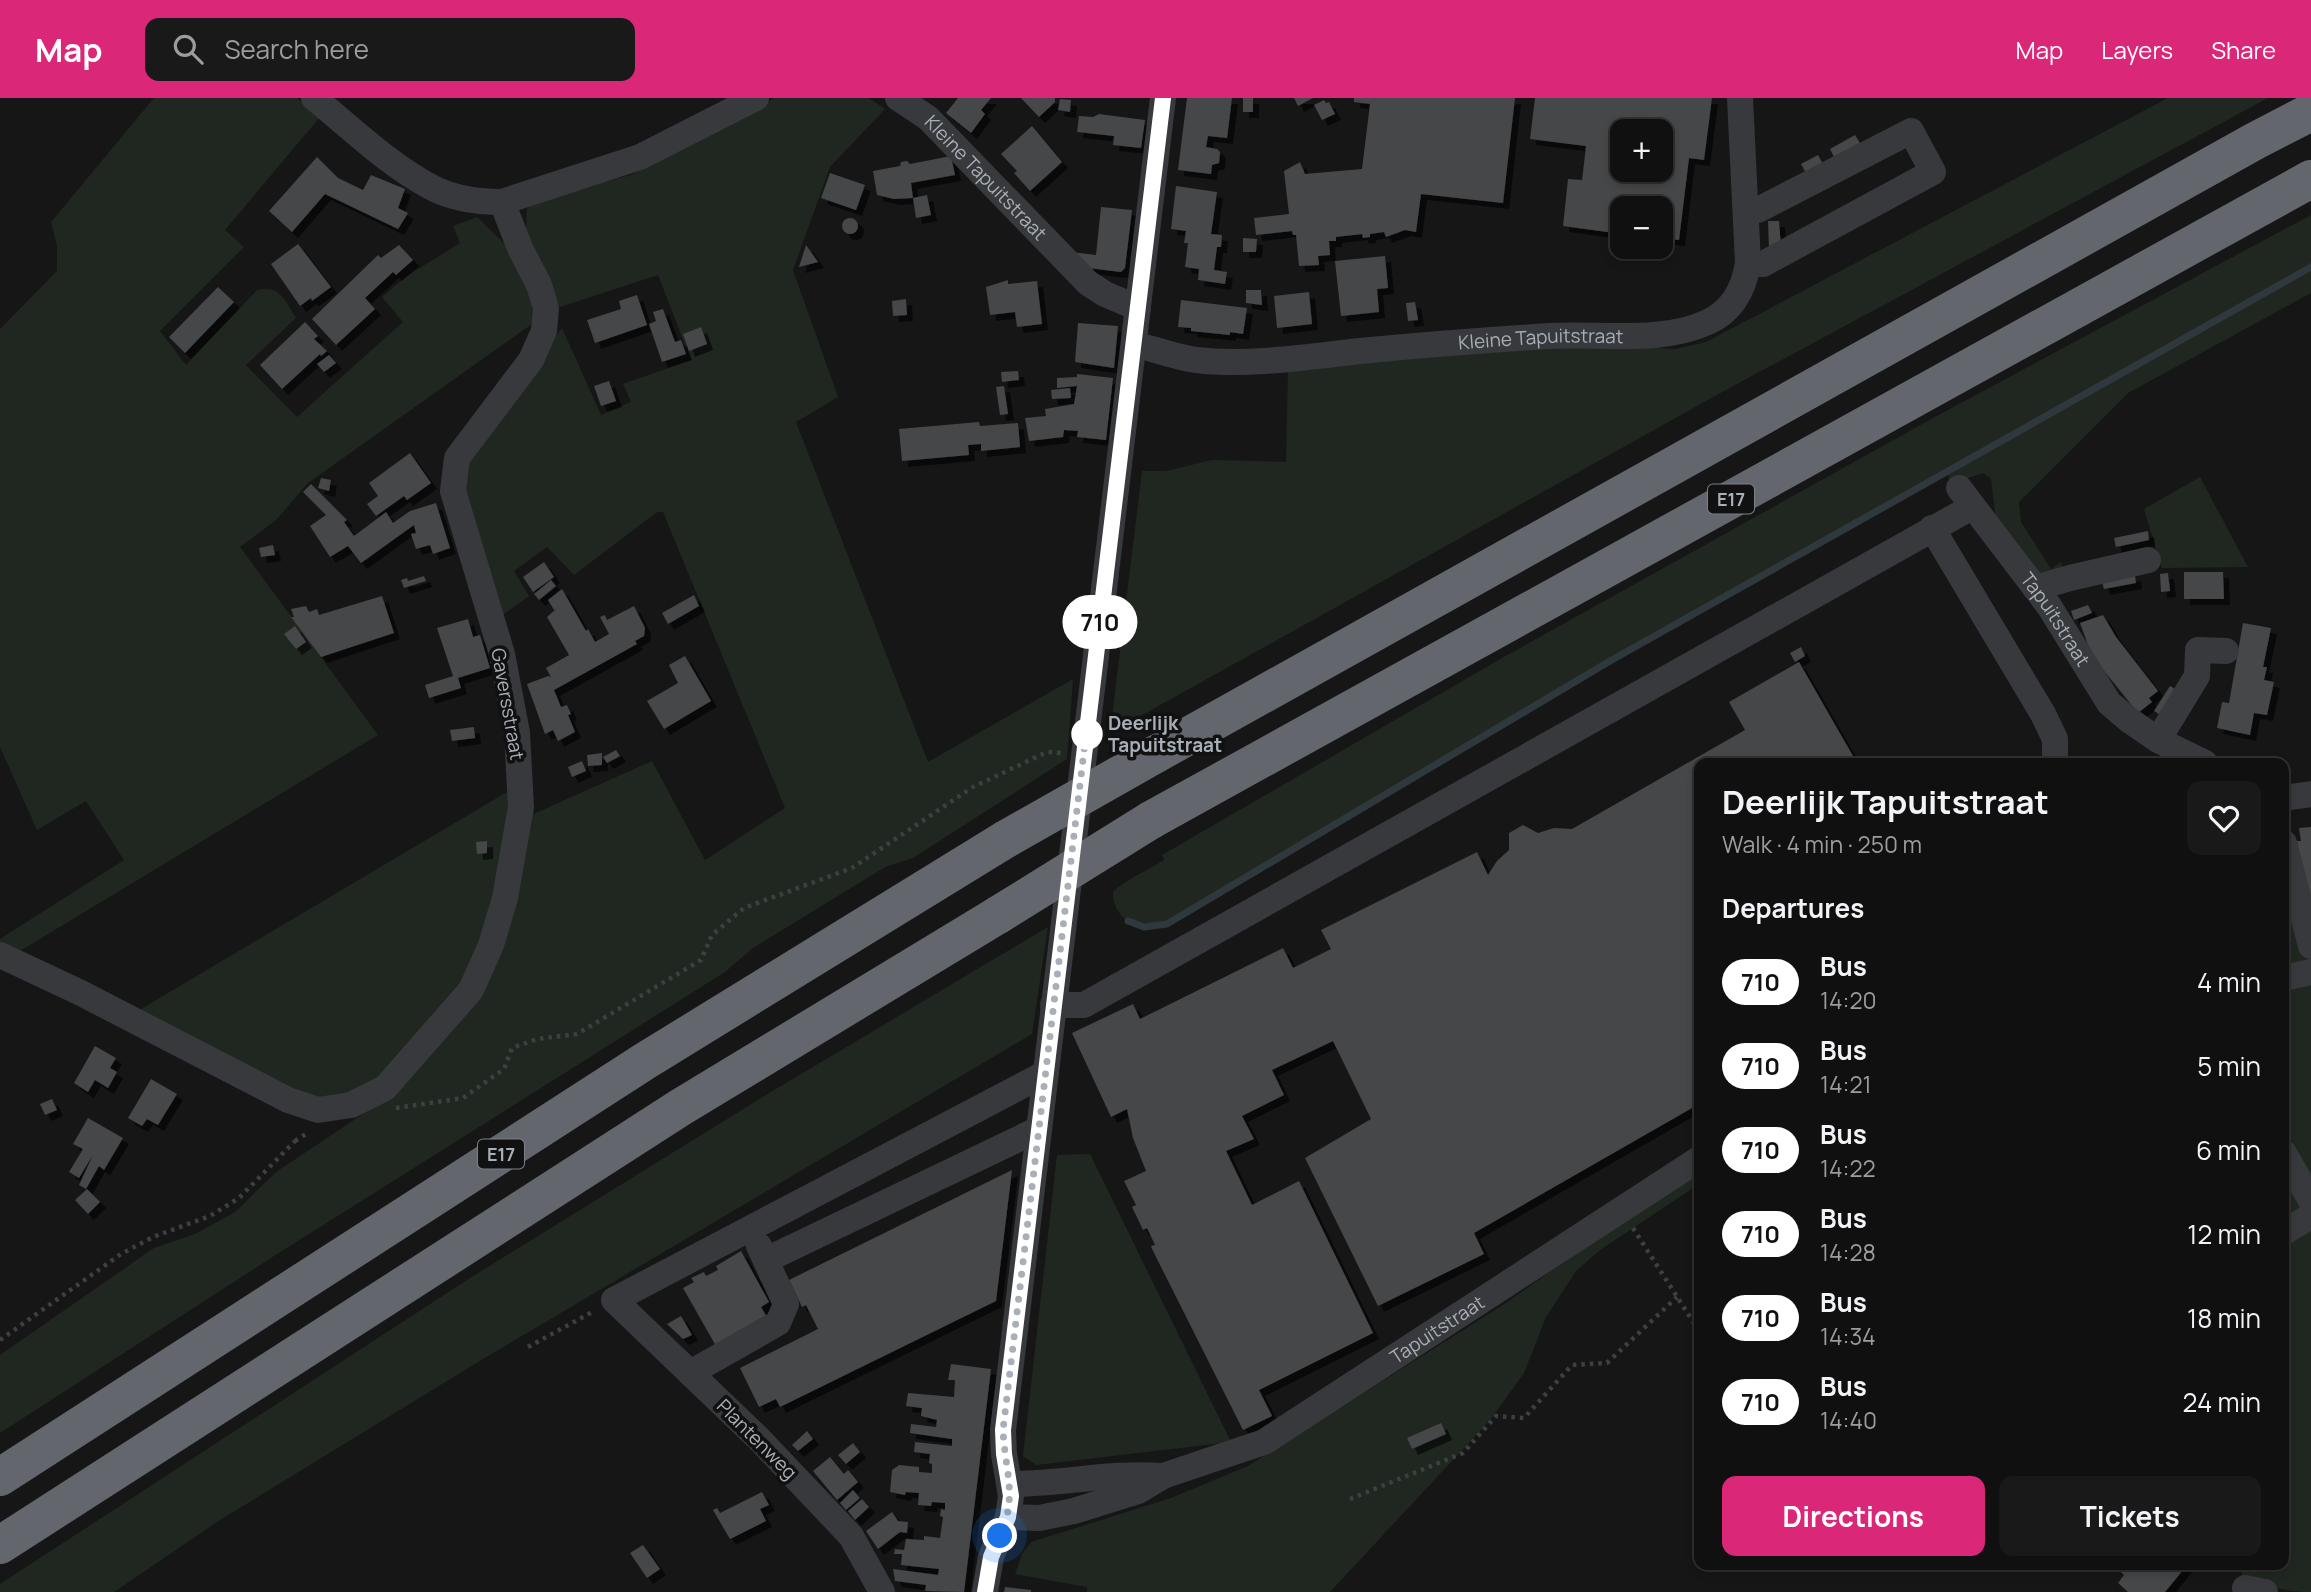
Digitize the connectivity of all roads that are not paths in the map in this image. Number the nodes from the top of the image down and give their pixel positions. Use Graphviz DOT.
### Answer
graph roads {
  1 [pos="314,98"];
  2 [pos="756,98"];
  3 [pos="898,98"];
  4 [pos="1163,98"];
  5 [pos="1740,98"];
  6 [pos="2311,112"];
  7 [pos="2311,179"];
  8 [pos="502,202"];
  9 [pos="1746,209"];
  10 [pos="1748,264"];
  11 [pos="1138,307"];
  12 [pos="1134,344"];
  13 [pos="1932,528"];
  14 [pos="2148,560"];
  15 [pos="2035,588"];
  16 [pos="2226,651"];
  17 [pos="2158,740"];
  18 [pos="2055,758"];
  19 [pos="2195,758"];
  20 [pos="2311,794"];
  21 [pos="2289,797"];
  22 [pos="2289,862"];
  23 [pos="2311,946"];
  24 [pos="0,955"];
  25 [pos="2311,972"];
  26 [pos="2289,977"];
  27 [pos="1053,1005"];
  28 [pos="1046,1073"];
  29 [pos="1039,1129"];
  30 [pos="1694,1162"];
  31 [pos="2289,1162"];
  32 [pos="2311,1201"];
  33 [pos="2311,1216"];
  34 [pos="751,1228"];
  35 [pos="2289,1229"];
  36 [pos="766,1260"];
  37 [pos="690,1373"];
  38 [pos="1163,1476"];
  39 [pos="0,1477"];
  40 [pos="1010,1484"];
  41 [pos="1008,1517"];
  42 [pos="0,1545"];
  43 [pos="882,1592"];
  44 [pos="985,1592"];
  1 -- 8 [label="street"];
  2 -- 8 [label="street"];
  3 -- 11 [label="street, Kleine Tapuitstraat"];
  4 -- 11 [label="street"];
  5 -- 9 [label="street, Kleine Tapuitstraat"];
  6 -- 39 [label="highway, E17, bridge"];
  7 -- 42 [label="highway, E17, bridge"];
  8 -- 24 [label="street, Gaversstraat"];
  9 -- 10 [label="street, Kleine Tapuitstraat"];
  9 -- 10 [label="street"];
  10 -- 12 [label="street, Kleine Tapuitstraat"];
  11 -- 12 [label="street"];
  12 -- 27 [label="street"];
  13 -- 15 [label="street, Tapuitstraat"];
  13 -- 18 [label="street"];
  13 -- 27 [label="street"];
  14 -- 15 [label="street"];
  15 -- 17 [label="street, Tapuitstraat"];
  16 -- 17 [label="street"];
  17 -- 19 [label="street, Tapuitstraat"];
  20 -- 21 [label="street"];
  22 -- 23 [label="street"];
  25 -- 26 [label="street"];
  27 -- 28 [label="street"];
  28 -- 29 [label="street"];
  28 -- 34 [label="street"];
  29 -- 36 [label="street"];
  29 -- 40 [label="street"];
  30 -- 38 [label="street, Tapuitstraat"];
  31 -- 32 [label="street"];
  33 -- 35 [label="street"];
  34 -- 36 [label="street"];
  34 -- 37 [label="street, Plantenweg"];
  36 -- 37 [label="street"];
  37 -- 43 [label="street, Plantenweg"];
  38 -- 40 [label="street, Tapuitstraat"];
  38 -- 41 [label="street, Tapuitstraat"];
  40 -- 41 [label="street"];
  41 -- 44 [label="street"];
}
